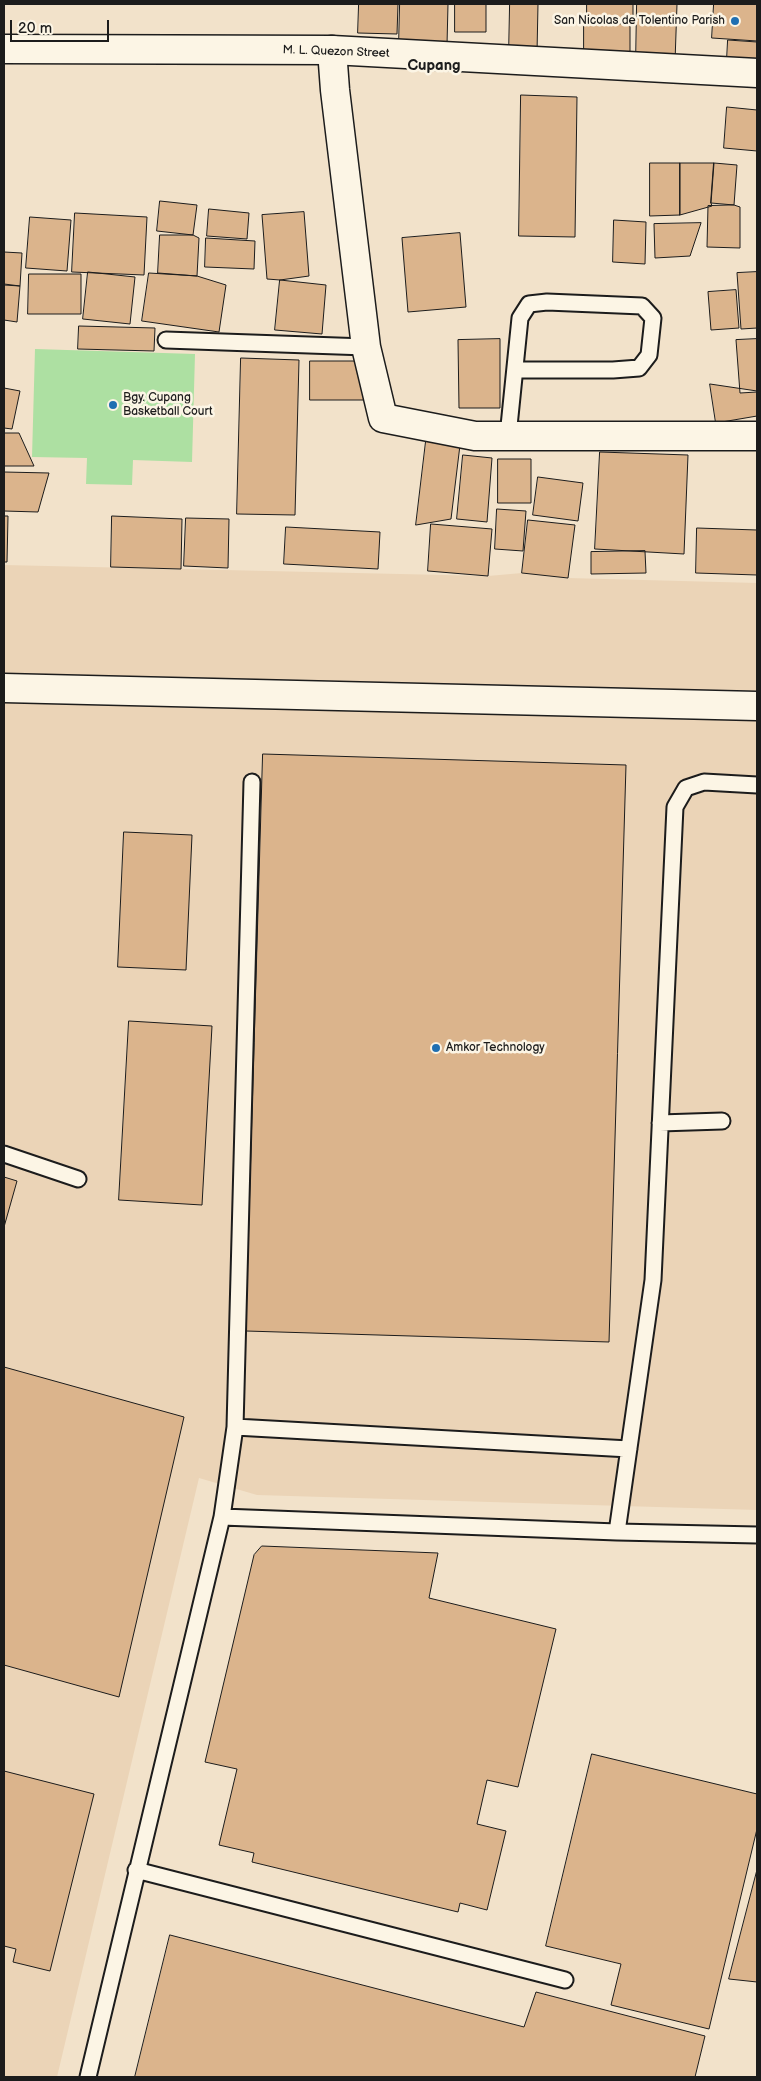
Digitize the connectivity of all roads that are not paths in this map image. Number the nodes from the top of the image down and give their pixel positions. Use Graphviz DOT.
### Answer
graph roads {
  1 [pos="4,49"];
  2 [pos="332,50"];
  3 [pos="757,73"];
  4 [pos="166,340"];
  5 [pos="366,347"];
  6 [pos="515,370"];
  7 [pos="508,436"];
  8 [pos="757,436"];
  9 [pos="4,688"];
  10 [pos="757,706"];
  11 [pos="252,782"];
  12 [pos="757,785"];
  13 [pos="722,1122"];
  14 [pos="660,1123"];
  15 [pos="4,1154"];
  16 [pos="78,1179"];
  17 [pos="235,1427"];
  18 [pos="629,1449"];
  19 [pos="222,1517"];
  20 [pos="617,1532"];
  21 [pos="757,1535"];
  22 [pos="136,1870"];
  23 [pos="565,1980"];
  24 [pos="88,2077"];
  1 -- 2 [label="street, M. L. Quezon Street"];
  2 -- 3 [label="street, M. L. Quezon Street"];
  2 -- 5 [label="street"];
  4 -- 5 [label="lane"];
  5 -- 7 [label="street"];
  6 -- 6 [label="lane"];
  6 -- 7 [label="lane"];
  7 -- 8 [label="street"];
  9 -- 10 [label="street"];
  11 -- 17 [label="lane"];
  12 -- 14 [label="lane"];
  13 -- 14 [label="lane"];
  14 -- 18 [label="lane"];
  15 -- 16 [label="lane"];
  17 -- 18 [label="lane"];
  17 -- 19 [label="lane"];
  18 -- 20 [label="lane"];
  19 -- 20 [label="lane"];
  19 -- 22 [label="lane"];
  20 -- 21 [label="lane"];
  22 -- 23 [label="lane"];
  22 -- 24 [label="lane"];
}
